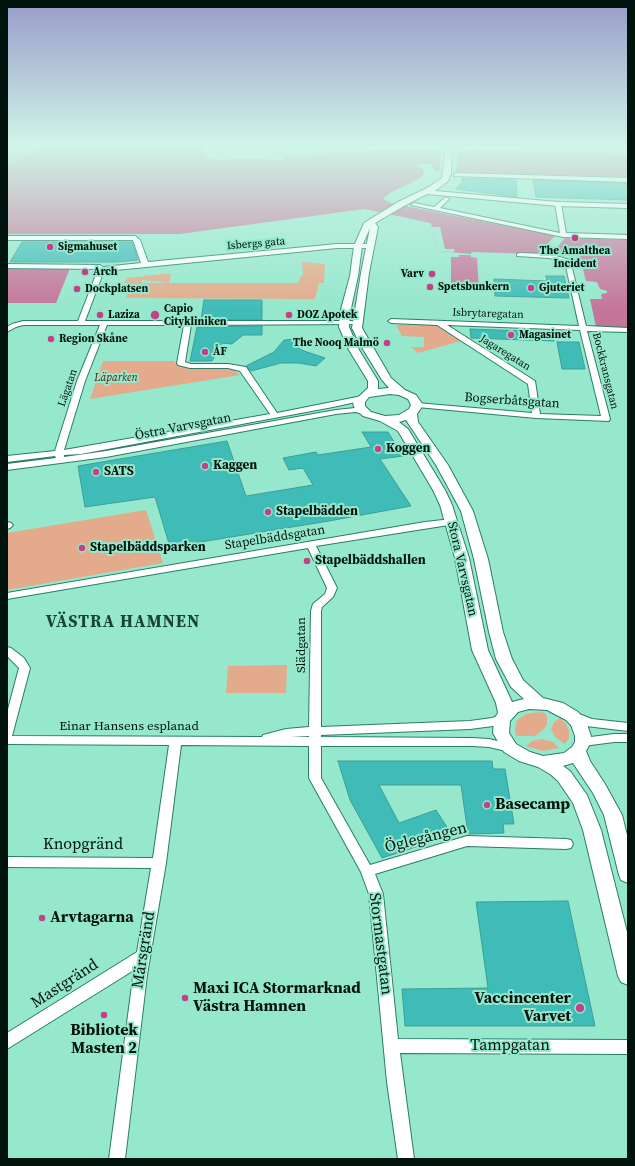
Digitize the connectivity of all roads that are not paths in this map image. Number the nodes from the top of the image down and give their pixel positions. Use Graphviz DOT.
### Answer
graph roads {
  1 [pos="408,200"];
  2 [pos="446,200"];
  3 [pos="518,200"];
  4 [pos="558,204"];
  5 [pos="414,205"];
  6 [pos="628,206"];
  7 [pos="436,209"];
  8 [pos="371,223"];
  9 [pos="563,235"];
  10 [pos="628,237"];
  11 [pos="7,238"];
  12 [pos="358,246"];
  13 [pos="370,246"];
  14 [pos="519,255"];
  15 [pos="144,264"];
  16 [pos="7,266"];
  17 [pos="100,267"];
  18 [pos="391,321"];
  19 [pos="344,322"];
  20 [pos="357,322"];
  21 [pos="81,323"];
  22 [pos="104,323"];
  23 [pos="188,323"];
  24 [pos="439,323"];
  25 [pos="9,328"];
  26 [pos="583,329"];
  27 [pos="628,330"];
  28 [pos="401,392"];
  29 [pos="366,396"];
  30 [pos="414,409"];
  31 [pos="364,412"];
  32 [pos="275,416"];
  33 [pos="536,416"];
  34 [pos="384,419"];
  35 [pos="606,419"];
  36 [pos="60,458"];
  37 [pos="7,459"];
  38 [pos="7,467"];
  39 [pos="452,522"];
  40 [pos="311,545"];
  41 [pos="7,596"];
  42 [pos="7,651"];
  43 [pos="538,703"];
  44 [pos="504,716"];
  45 [pos="572,716"];
  46 [pos="628,727"];
  47 [pos="7,734"];
  48 [pos="314,737"];
  49 [pos="628,738"];
  50 [pos="7,740"];
  51 [pos="176,741"];
  52 [pos="580,747"];
  53 [pos="510,748"];
  54 [pos="543,762"];
  55 [pos="566,844"];
  56 [pos="7,862"];
  57 [pos="159,863"];
  58 [pos="367,871"];
  59 [pos="628,875"];
  60 [pos="143,956"];
  61 [pos="628,976"];
  62 [pos="7,1042"];
  63 [pos="391,1046"];
  64 [pos="628,1047"];
  65 [pos="117,1159"];
  66 [pos="406,1159"];
  1 -- 8 [label="street"];
  2 -- 7 [label="street"];
  3 -- 4 [label="street"];
  4 -- 6 [label="street"];
  4 -- 9 [label="street"];
  5 -- 7 [label="street"];
  7 -- 9 [label="street"];
  8 -- 12 [label="street"];
  8 -- 13 [label="street, Stora Varvsgatan"];
  9 -- 10 [label="street"];
  11 -- 15 [label="street"];
  12 -- 13 [label="street, Isbergs gata"];
  12 -- 15 [label="street, Isbergs gata"];
  12 -- 19 [label="street"];
  13 -- 20 [label="street, Stora Varvsgatan"];
  14 -- 26 [label="street, Bockkransgatan"];
  15 -- 21 [label="street"];
  16 -- 17 [label="street"];
  18 -- 24 [label="street, Isbrytaregatan"];
  19 -- 20 [label="street"];
  19 -- 23 [label="street"];
  19 -- 29 [label="street"];
  20 -- 28 [label="street, Stora Varvsgatan"];
  21 -- 22 [label="street"];
  21 -- 25 [label="street"];
  22 -- 23 [label="street"];
  22 -- 36 [label="street, Lägatan"];
  23 -- 32 [label="street"];
  24 -- 26 [label="street, Isbrytaregatan"];
  24 -- 33 [label="street, Jagaregatan"];
  26 -- 27 [label="street, Isbrytaregatan"];
  26 -- 35 [label="street, Bockkransgatan"];
  28 -- 29 [label="street"];
  28 -- 30 [label="street, Stora Varvsgatan"];
  29 -- 31 [label="street"];
  29 -- 32 [label="street, Östra Varvsgatan"];
  30 -- 33 [label="street, Bogserbåtsgatan"];
  30 -- 34 [label="street, Stora Varvsgatan"];
  30 -- 43 [label="street, Stora Varvsgatan"];
  31 -- 34 [label="street, Stora Varvsgatan"];
  31 -- 36 [label="street, Östra Varvsgatan"];
  32 -- 36 [label="street, Östra Varvsgatan"];
  33 -- 35 [label="street, Bogserbåtsgatan"];
  34 -- 39 [label="street, Stora Varvsgatan"];
  36 -- 37 [label="street, Östra Varvsgatan"];
  36 -- 38 [label="street, Östra Varvsgatan"];
  39 -- 40 [label="street, Stapelbäddsgatan"];
  39 -- 44 [label="street, Stora Varvsgatan"];
  40 -- 41 [label="street, Stapelbäddsgatan"];
  40 -- 48 [label="street, Slädgatan"];
  42 -- 47 [label="street"];
  43 -- 44 [label="street"];
  43 -- 45 [label="street"];
  44 -- 48 [label="street, Einar Hansens esplanad"];
  44 -- 53 [label="street, Stora Varvsgatan"];
  45 -- 46 [label="street"];
  45 -- 52 [label="street"];
  48 -- 51 [label="street, Einar Hansens esplanad"];
  48 -- 53 [label="street, Einar Hansens esplanad"];
  48 -- 58 [label="street, Stormastgatan"];
  49 -- 52 [label="street"];
  50 -- 51 [label="street, Einar Hansens esplanad"];
  51 -- 57 [label="street, Märsgränd"];
  52 -- 54 [label="street"];
  52 -- 59 [label="street"];
  53 -- 54 [label="street"];
  54 -- 61 [label="street"];
  55 -- 58 [label="street, Öglegången"];
  56 -- 57 [label="street, Knopgränd"];
  57 -- 60 [label="street, Märsgränd"];
  58 -- 63 [label="street, Stormastgatan"];
  60 -- 62 [label="street, Mastgränd"];
  60 -- 65 [label="street, Märsgränd"];
  63 -- 64 [label="street, Tampgatan"];
  63 -- 66 [label="street, Stormastgatan"];
}
